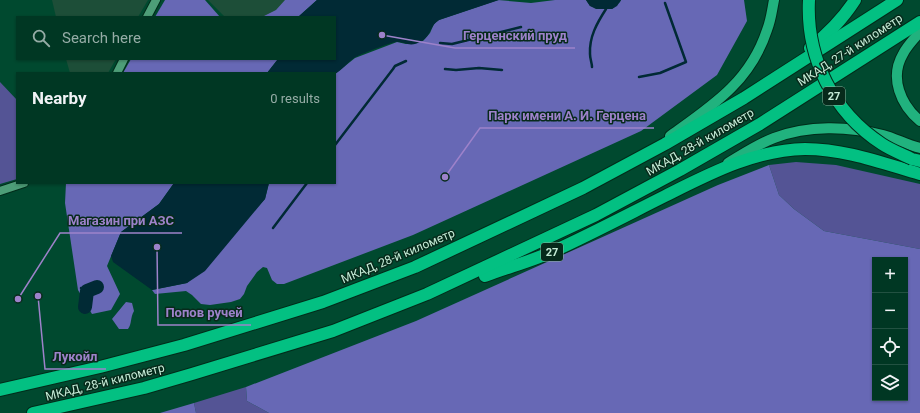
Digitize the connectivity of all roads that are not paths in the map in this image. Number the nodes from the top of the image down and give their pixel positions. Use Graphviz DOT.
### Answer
graph roads {
  1 [pos="156,0"];
  2 [pos="774,0"];
  3 [pos="809,0"];
  4 [pos="855,0"];
  5 [pos="897,0"];
  6 [pos="148,16"];
  7 [pos="920,22"];
  8 [pos="920,32"];
  9 [pos="123,60"];
  10 [pos="117,72"];
  11 [pos="779,76"];
  12 [pos="744,98"];
  13 [pos="795,102"];
  14 [pos="920,121"];
  15 [pos="920,148"];
  16 [pos="916,160"];
  17 [pos="624,166"];
  18 [pos="715,171"];
  19 [pos="920,174"];
  20 [pos="21,184"];
  21 [pos="0,191"];
  22 [pos="380,313"];
  23 [pos="0,390"];
  24 [pos="33,413"];
  1 -- 6 [label="street"];
  2 -- 17 [label="main road"];
  3 -- 16 [label="highway, 27, bridge"];
  4 -- 12 [label="highway"];
  5 -- 11 [label="highway, МКАД, 27-й километр"];
  7 -- 13 [label="highway, МКАД, 27-й километр"];
  8 -- 14 [label="main road"];
  9 -- 10 [label="street"];
  11 -- 12 [label="highway, МКАД, 28-й километр"];
  12 -- 17 [label="highway, МКАД, 28-й километр"];
  13 -- 22 [label="highway, МКАД, 28-й километр"];
  15 -- 18 [label="main road"];
  17 -- 23 [label="highway, МКАД, 28-й километр"];
  18 -- 19 [label="highway, 27"];
  18 -- 22 [label="highway, 27"];
  20 -- 21 [label="street"];
  22 -- 24 [label="highway, МКАД, 28-й километр"];
}
